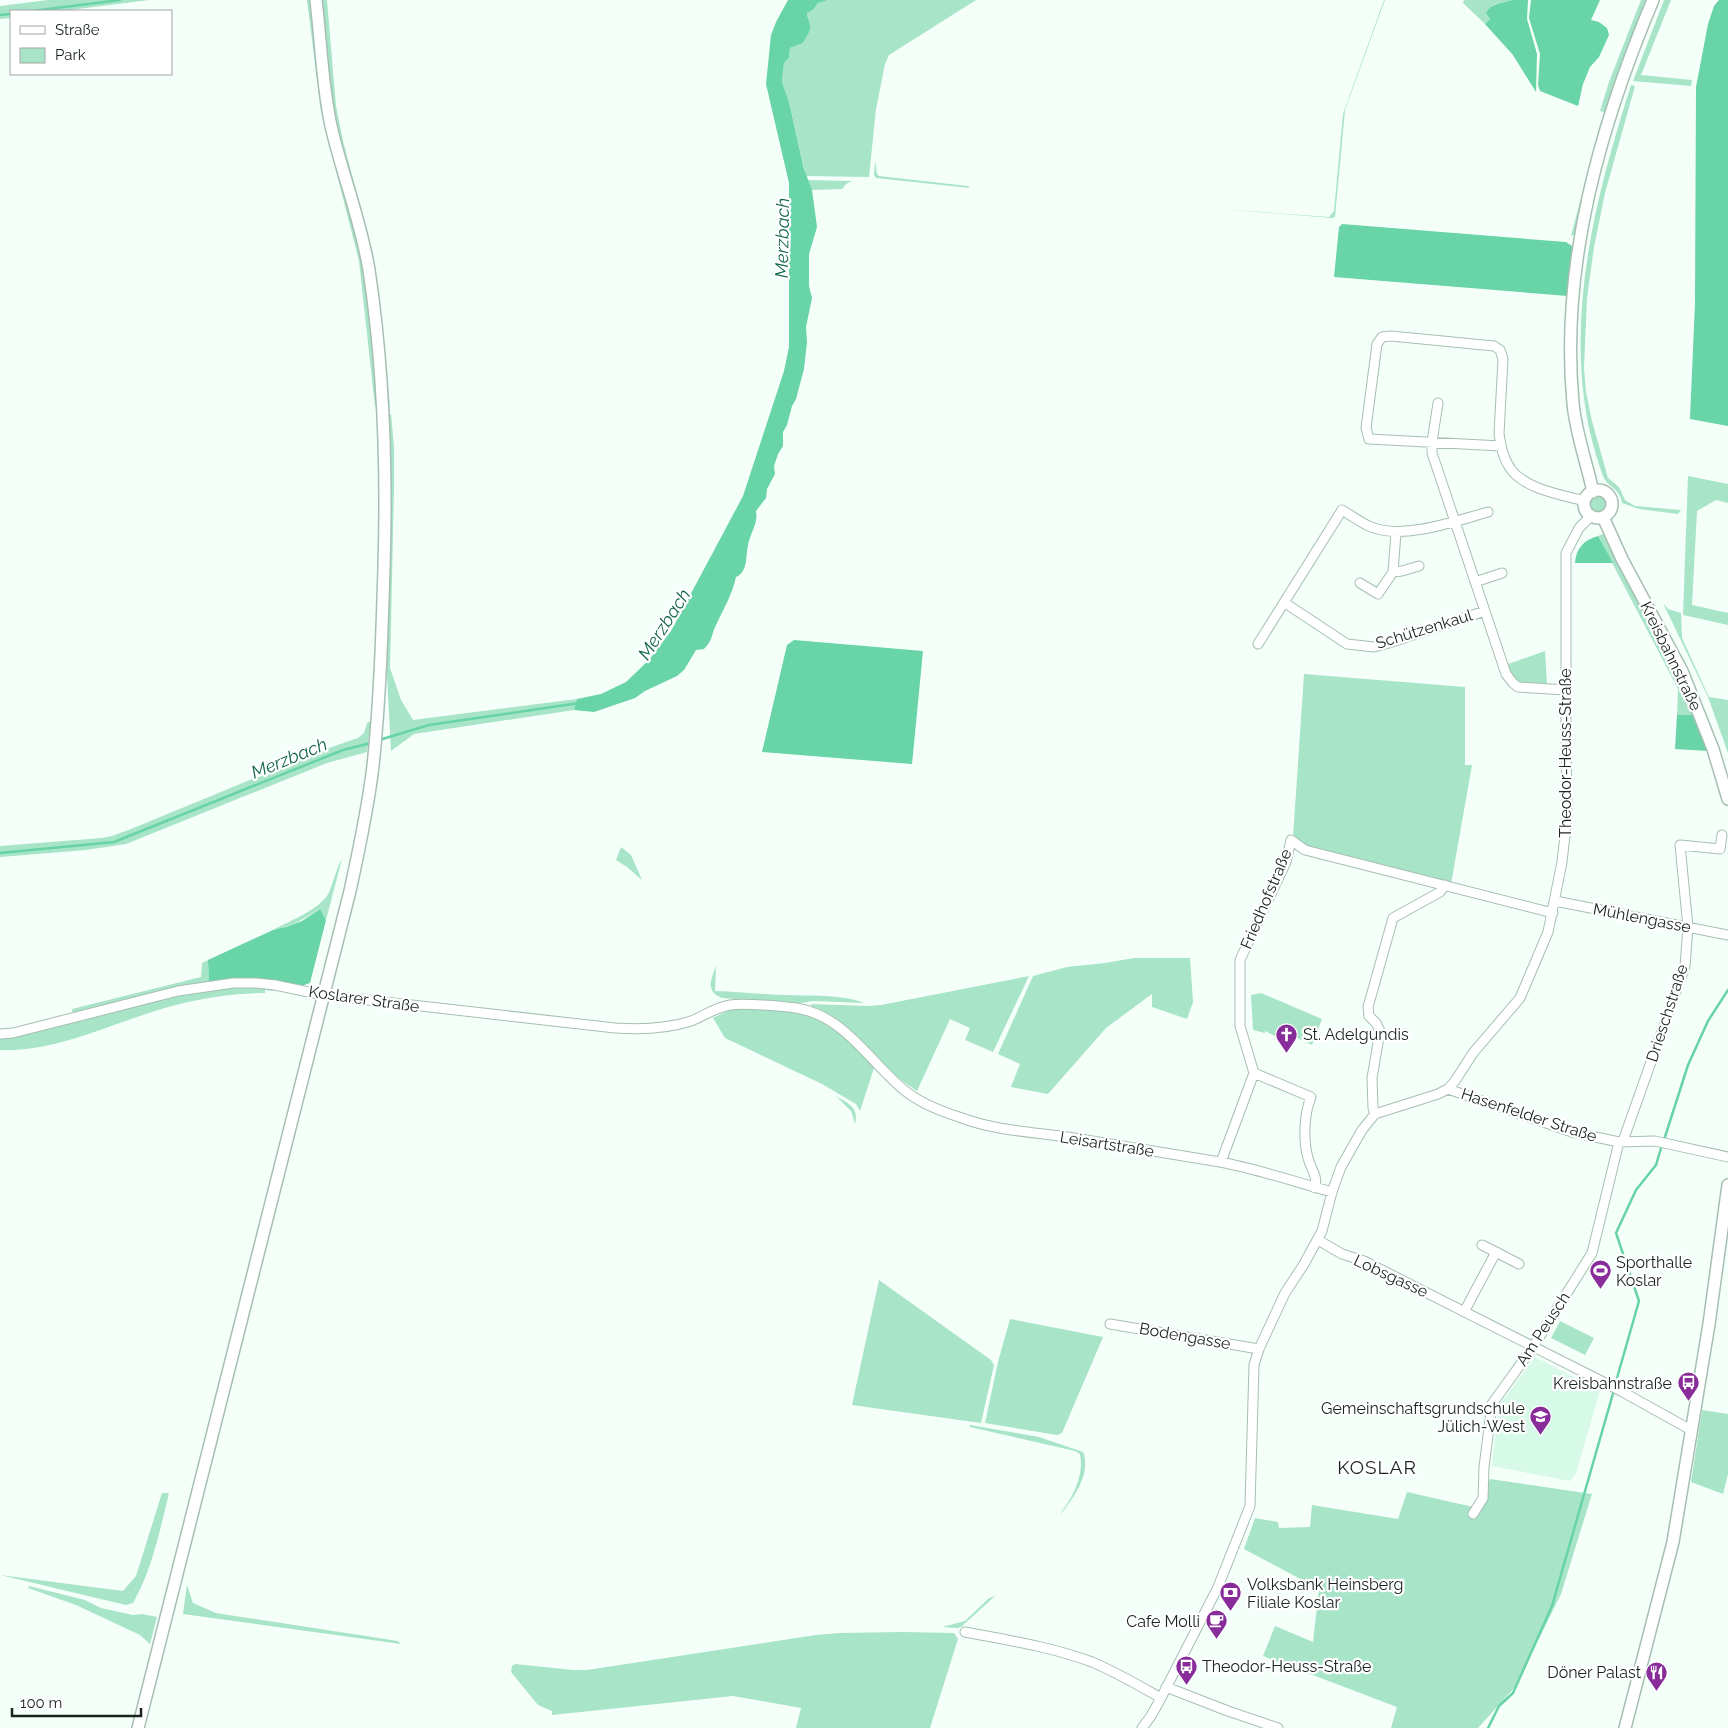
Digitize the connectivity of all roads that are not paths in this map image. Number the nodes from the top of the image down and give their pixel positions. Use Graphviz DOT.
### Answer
graph roads {
  1 [pos="316,0"];
  2 [pos="1653,0"];
  3 [pos="1438,403"];
  4 [pos="1432,442"];
  5 [pos="1501,446"];
  6 [pos="1593,492"];
  7 [pos="1585,501"];
  8 [pos="1488,512"];
  9 [pos="1591,516"];
  10 [pos="1604,517"];
  11 [pos="1455,522"];
  12 [pos="1396,533"];
  13 [pos="1419,566"];
  14 [pos="1393,572"];
  15 [pos="1502,573"];
  16 [pos="1475,582"];
  17 [pos="1360,583"];
  18 [pos="1285,603"];
  19 [pos="1485,611"];
  20 [pos="1258,644"];
  21 [pos="1566,690"];
  22 [pos="1728,799"];
  23 [pos="1722,835"];
  24 [pos="1445,885"];
  25 [pos="1555,901"];
  26 [pos="1553,913"];
  27 [pos="1688,927"];
  28 [pos="1728,935"];
  29 [pos="324,995"];
  30 [pos="730,1005"];
  31 [pos="0,1034"];
  32 [pos="1254,1073"];
  33 [pos="1448,1089"];
  34 [pos="1375,1114"];
  35 [pos="1621,1142"];
  36 [pos="1728,1157"];
  37 [pos="1221,1162"];
  38 [pos="1728,1185"];
  39 [pos="1315,1188"];
  40 [pos="1332,1192"];
  41 [pos="1318,1240"];
  42 [pos="1482,1245"];
  43 [pos="1496,1252"];
  44 [pos="1519,1264"];
  45 [pos="1464,1312"];
  46 [pos="1110,1324"];
  47 [pos="1532,1347"];
  48 [pos="1260,1349"];
  49 [pos="1691,1430"];
  50 [pos="1473,1514"];
  51 [pos="964,1632"];
  52 [pos="1166,1687"];
  53 [pos="1160,1698"];
  54 [pos="138,1728"];
  55 [pos="1142,1728"];
  56 [pos="1278,1728"];
  57 [pos="1625,1728"];
  1 -- 29 [label="main road"];
  2 -- 6 [label="main road"];
  3 -- 4 [label="street"];
  4 -- 5 [label="street"];
  4 -- 5 [label="street"];
  4 -- 11 [label="street"];
  5 -- 7 [label="street"];
  6 -- 7 [label="main road"];
  6 -- 10 [label="main road"];
  7 -- 9 [label="main road"];
  8 -- 11 [label="street"];
  9 -- 10 [label="main road"];
  9 -- 21 [label="street, Theodor-Heuss-Straße"];
  10 -- 22 [label="main road, Kreisbahnstraße"];
  11 -- 12 [label="street"];
  11 -- 16 [label="street"];
  12 -- 14 [label="street"];
  12 -- 18 [label="street"];
  13 -- 14 [label="street"];
  14 -- 17 [label="street"];
  15 -- 16 [label="street"];
  16 -- 19 [label="street"];
  18 -- 19 [label="street, Schützenkaul"];
  18 -- 20 [label="street"];
  19 -- 21 [label="street"];
  21 -- 25 [label="street, Theodor-Heuss-Straße"];
  23 -- 27 [label="street, Drieschstraße"];
  24 -- 26 [label="street, Friedhofstraße"];
  24 -- 32 [label="street, Friedhofstraße"];
  24 -- 34 [label="street"];
  25 -- 26 [label="street, Theodor-Heuss-Straße"];
  25 -- 27 [label="street, Mühlengasse"];
  26 -- 33 [label="street, Theodor-Heuss-Straße"];
  27 -- 28 [label="street, Mühlengasse"];
  27 -- 35 [label="street, Drieschstraße"];
  29 -- 30 [label="street, Koslarer Straße"];
  29 -- 31 [label="street, Koslarer Straße"];
  29 -- 54 [label="main road"];
  30 -- 37 [label="street, Leisartstraße"];
  32 -- 37 [label="street"];
  32 -- 39 [label="street"];
  33 -- 34 [label="street"];
  33 -- 35 [label="street, Hasenfelder Straße"];
  34 -- 40 [label="street"];
  35 -- 36 [label="street, Hasenfelder Straße"];
  35 -- 47 [label="street, Am Peusch"];
  37 -- 39 [label="street, Leisartstraße"];
  38 -- 49 [label="main road"];
  39 -- 40 [label="street, Leisartstraße"];
  40 -- 41 [label="street"];
  41 -- 45 [label="street, Lobsgasse"];
  41 -- 48 [label="street"];
  42 -- 43 [label="street"];
  43 -- 44 [label="street"];
  43 -- 45 [label="street"];
  45 -- 47 [label="street, Lobsgasse"];
  46 -- 48 [label="street, Bodengasse"];
  47 -- 49 [label="street, Lobsgasse"];
  47 -- 50 [label="street, Am Peusch"];
  48 -- 52 [label="street"];
  49 -- 57 [label="main road"];
  51 -- 53 [label="street"];
  52 -- 53 [label="street"];
  52 -- 56 [label="street"];
  53 -- 55 [label="street"];
}
